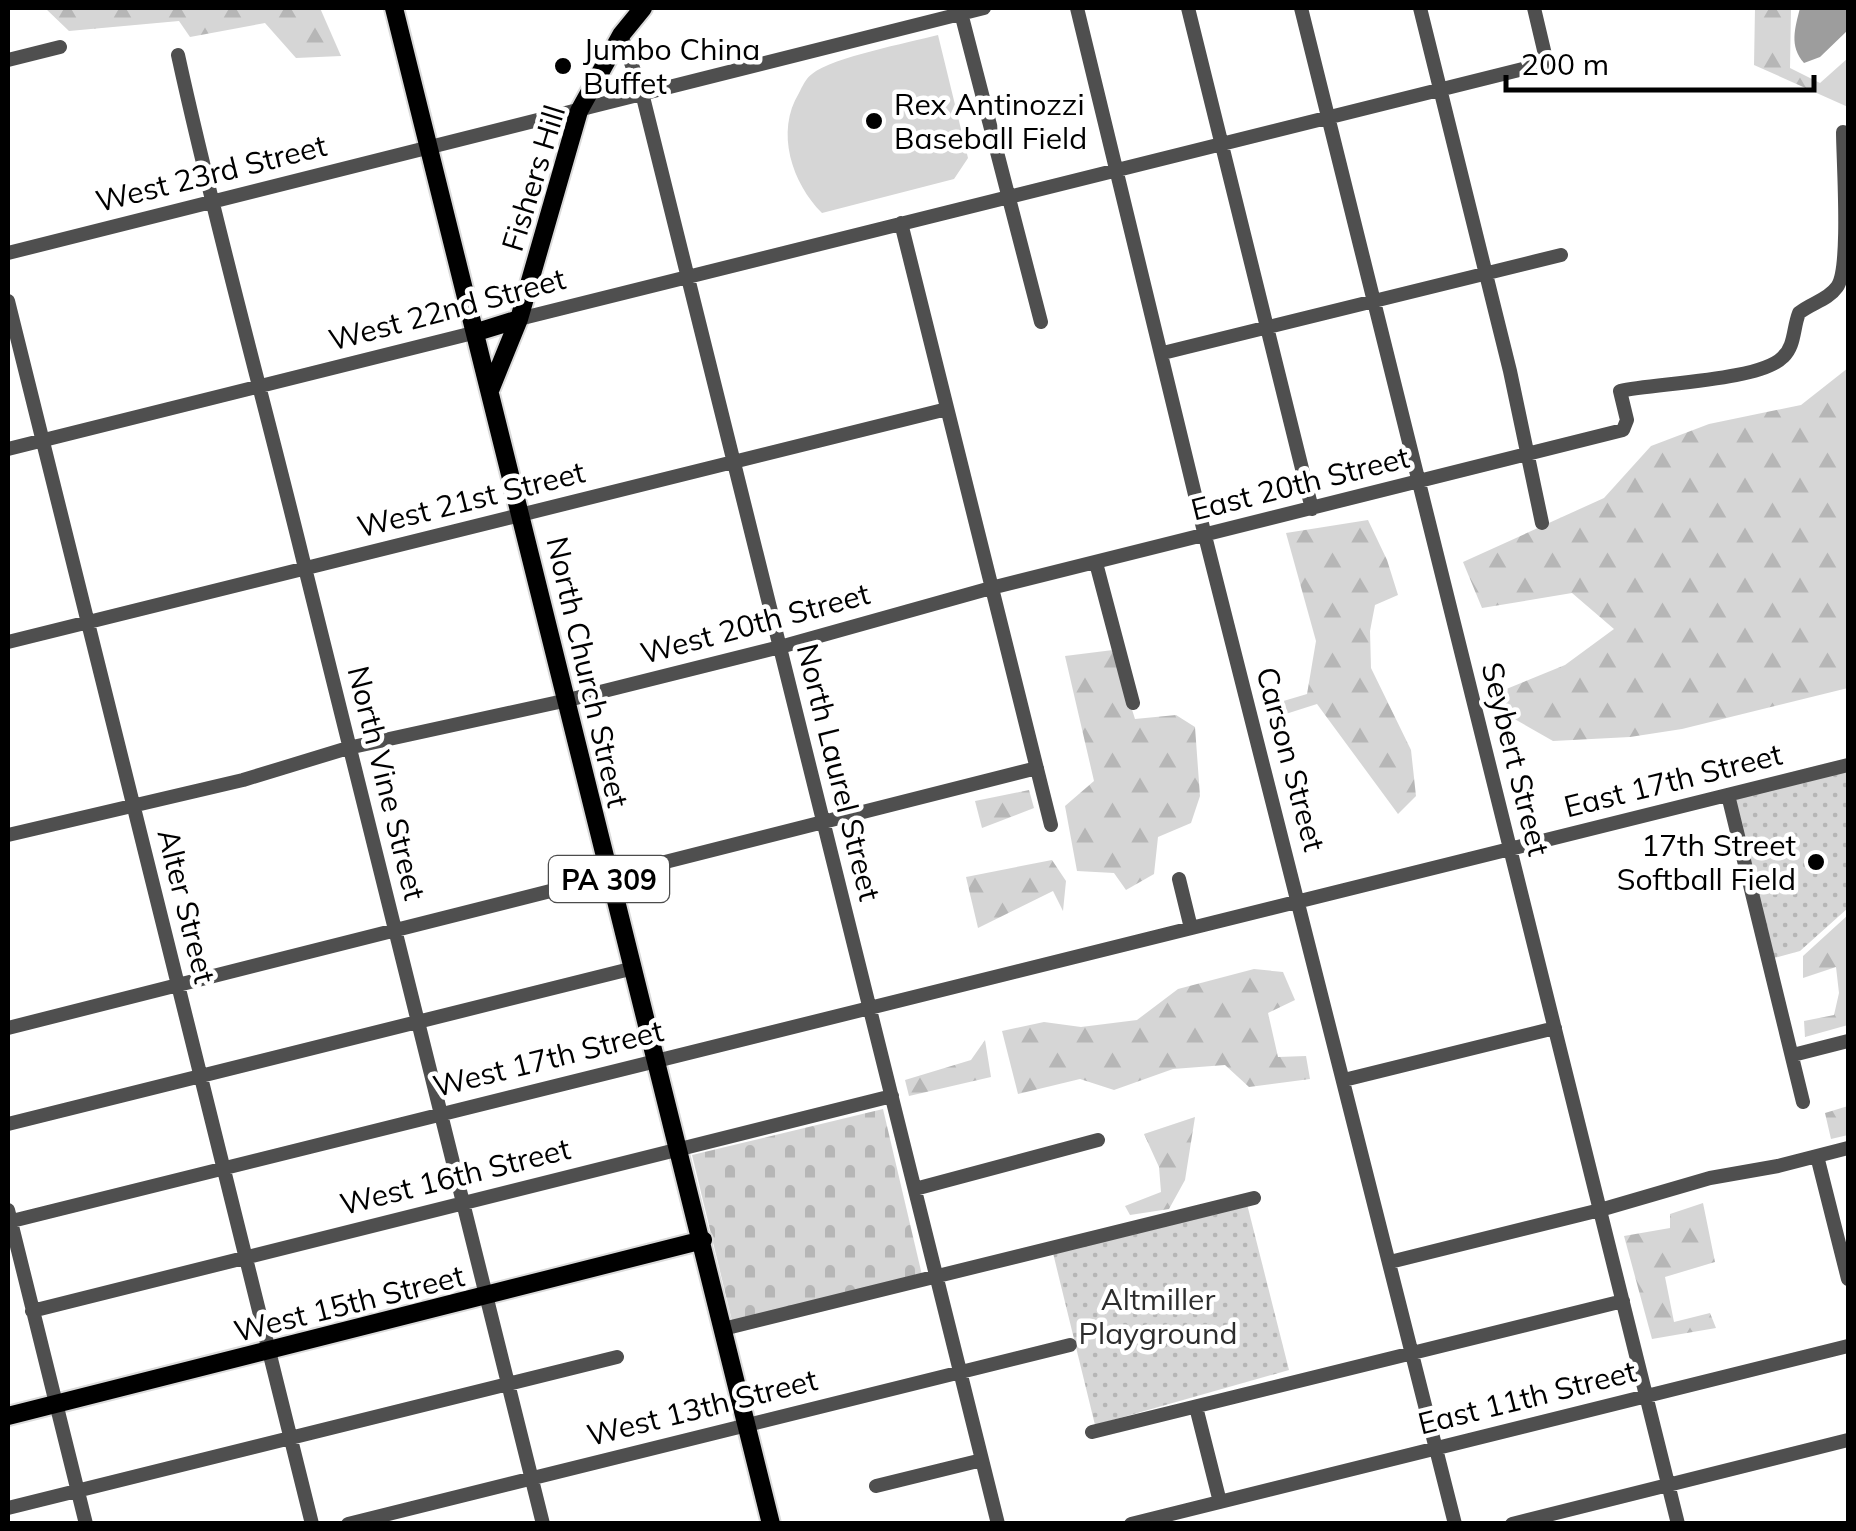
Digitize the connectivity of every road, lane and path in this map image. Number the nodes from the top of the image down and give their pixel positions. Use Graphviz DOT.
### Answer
graph roads {
  1 [pos="394,8"];
  2 [pos="643,8"];
  3 [pos="984,8"];
  4 [pos="1077,8"];
  5 [pos="1188,8"];
  6 [pos="1300,8"];
  7 [pos="1420,8"];
  8 [pos="1534,8"];
  9 [pos="961,13"];
  10 [pos="622,35"];
  11 [pos="60,47"];
  12 [pos="178,56"];
  13 [pos="8,60"];
  14 [pos="1440,90"];
  15 [pos="642,94"];
  16 [pos="579,111"];
  17 [pos="1328,118"];
  18 [pos="1843,132"];
  19 [pos="1222,144"];
  20 [pos="428,147"];
  21 [pos="1118,170"];
  22 [pos="1010,196"];
  23 [pos="210,202"];
  24 [pos="901,223"];
  25 [pos="8,253"];
  26 [pos="1561,255"];
  27 [pos="1486,274"];
  28 [pos="687,275"];
  29 [pos="1374,301"];
  30 [pos="8,302"];
  31 [pos="519,319"];
  32 [pos="1041,322"];
  33 [pos="1268,328"];
  34 [pos="477,332"];
  35 [pos="1163,353"];
  36 [pos="257,386"];
  37 [pos="491,389"];
  38 [pos="947,409"];
  39 [pos="42,440"];
  40 [pos="8,448"];
  41 [pos="1526,454"];
  42 [pos="734,462"];
  43 [pos="1418,482"];
  44 [pos="1312,509"];
  45 [pos="522,514"];
  46 [pos="1542,524"];
  47 [pos="1205,536"];
  48 [pos="1096,562"];
  49 [pos="305,568"];
  50 [pos="991,588"];
  51 [pos="87,622"];
  52 [pos="8,642"];
  53 [pos="780,647"];
  54 [pos="568,700"];
  55 [pos="1133,704"];
  56 [pos="348,748"];
  57 [pos="1848,765"];
  58 [pos="1037,768"];
  59 [pos="1728,795"];
  60 [pos="134,807"];
  61 [pos="824,824"];
  62 [pos="1051,824"];
  63 [pos="8,835"];
  64 [pos="1510,849"];
  65 [pos="609,878"];
  66 [pos="1179,878"];
  67 [pos="1300,901"];
  68 [pos="1190,928"];
  69 [pos="396,931"];
  70 [pos="1103,950"];
  71 [pos="634,968"];
  72 [pos="180,986"];
  73 [pos="870,1007"];
  74 [pos="418,1021"];
  75 [pos="8,1028"];
  76 [pos="1555,1028"];
  77 [pos="1848,1041"];
  78 [pos="1793,1055"];
  79 [pos="656,1060"];
  80 [pos="200,1075"];
  81 [pos="1344,1080"];
  82 [pos="892,1096"];
  83 [pos="1803,1102"];
  84 [pos="441,1114"];
  85 [pos="8,1124"];
  86 [pos="1098,1140"];
  87 [pos="1848,1148"];
  88 [pos="678,1149"];
  89 [pos="1817,1156"];
  90 [pos="223,1168"];
  91 [pos="914,1190"];
  92 [pos="1254,1198"];
  93 [pos="463,1202"];
  94 [pos="1600,1210"];
  95 [pos="8,1218"];
  96 [pos="703,1240"];
  97 [pos="246,1256"];
  98 [pos="1390,1262"];
  99 [pos="937,1276"];
  100 [pos="1848,1279"];
  101 [pos="484,1297"];
  102 [pos="1623,1301"];
  103 [pos="32,1311"];
  104 [pos="723,1329"];
  105 [pos="1070,1344"];
  106 [pos="1848,1346"];
  107 [pos="270,1351"];
  108 [pos="1412,1353"];
  109 [pos="617,1356"];
  110 [pos="960,1372"];
  111 [pos="508,1383"];
  112 [pos="1646,1396"];
  113 [pos="56,1404"];
  114 [pos="1196,1407"];
  115 [pos="8,1416"];
  116 [pos="747,1425"];
  117 [pos="1092,1432"];
  118 [pos="290,1437"];
  119 [pos="1848,1440"];
  120 [pos="1436,1448"];
  121 [pos="982,1460"];
  122 [pos="532,1478"];
  123 [pos="1669,1485"];
  124 [pos="876,1486"];
  125 [pos="79,1491"];
  126 [pos="1220,1502"];
  127 [pos="8,1508"];
  128 [pos="766,1522"];
  129 [pos="86,1524"];
  130 [pos="312,1524"];
  131 [pos="348,1524"];
  132 [pos="544,1524"];
  133 [pos="998,1524"];
  134 [pos="1131,1524"];
  135 [pos="1455,1524"];
  136 [pos="1512,1524"];
  137 [pos="1678,1524"];
  1 -- 20 [label="main road, North Church Street / PA 309"];
  2 -- 10 [label="main road, Fishers Hill"];
  3 -- 9 [label="street, West 23rd Street"];
  4 -- 21 [label="street, Carson Street"];
  5 -- 19 [label="street"];
  6 -- 17 [label="street, Seybert Street"];
  7 -- 14 [label="street"];
  8 -- 14 [label="street"];
  9 -- 15 [label="street, West 23rd Street"];
  9 -- 22 [label="street"];
  10 -- 15 [label="street, North Laurel Street"];
  10 -- 16 [label="main road, Fishers Hill"];
  11 -- 13 [label="street"];
  12 -- 23 [label="street, North Vine Street"];
  14 -- 17 [label="street, West 22nd Street"];
  14 -- 27 [label="street"];
  15 -- 16 [label="street, West 23rd Street"];
  15 -- 28 [label="street, North Laurel Street"];
  16 -- 20 [label="street, West 23rd Street"];
  16 -- 31 [label="main road, Fishers Hill"];
  17 -- 19 [label="street, West 22nd Street"];
  17 -- 29 [label="street, Seybert Street"];
  18 -- 41 [label="street, East 20th Street"];
  19 -- 21 [label="street, West 22nd Street"];
  19 -- 33 [label="street"];
  20 -- 23 [label="street, West 23rd Street"];
  20 -- 34 [label="main road, North Church Street / PA 309"];
  21 -- 22 [label="street, West 22nd Street"];
  21 -- 35 [label="street, Carson Street"];
  22 -- 24 [label="street, West 22nd Street"];
  22 -- 32 [label="street"];
  23 -- 25 [label="street, West 23rd Street"];
  23 -- 36 [label="street, North Vine Street"];
  24 -- 28 [label="street, West 22nd Street"];
  24 -- 38 [label="street"];
  26 -- 27 [label="street"];
  27 -- 29 [label="street"];
  27 -- 41 [label="street"];
  28 -- 31 [label="street, West 22nd Street"];
  28 -- 42 [label="street, North Laurel Street"];
  29 -- 33 [label="street"];
  29 -- 43 [label="street, Seybert Street"];
  30 -- 39 [label="street, Alter Street"];
  31 -- 34 [label="main road, West 22nd Street"];
  31 -- 37 [label="main road, Fishers Hill"];
  33 -- 35 [label="street"];
  33 -- 44 [label="street"];
  34 -- 36 [label="street, West 22nd Street"];
  34 -- 37 [label="main road, North Church Street / PA 309"];
  35 -- 47 [label="street, Carson Street"];
  36 -- 39 [label="street, West 22nd Street"];
  36 -- 49 [label="street, North Vine Street"];
  37 -- 45 [label="main road, North Church Street / PA 309"];
  38 -- 42 [label="street, West 21st Street"];
  38 -- 50 [label="street"];
  39 -- 40 [label="street, West 22nd Street"];
  39 -- 51 [label="street, Alter Street"];
  41 -- 43 [label="street, East 20th Street"];
  41 -- 46 [label="street"];
  42 -- 45 [label="street, West 21st Street"];
  42 -- 53 [label="street, North Laurel Street"];
  43 -- 44 [label="street, East 20th Street"];
  43 -- 64 [label="street, Seybert Street"];
  44 -- 47 [label="street, East 20th Street"];
  45 -- 49 [label="street, West 21st Street"];
  45 -- 54 [label="main road, North Church Street / PA 309"];
  47 -- 48 [label="street, East 20th Street"];
  47 -- 67 [label="street, Carson Street"];
  48 -- 50 [label="street, East 20th Street"];
  48 -- 55 [label="street"];
  49 -- 51 [label="street, West 21st Street"];
  49 -- 56 [label="street, North Vine Street"];
  50 -- 53 [label="street, West 20th Street"];
  50 -- 58 [label="street"];
  51 -- 52 [label="street, West 21st Street"];
  51 -- 60 [label="street, Alter Street"];
  53 -- 54 [label="street, West 20th Street"];
  53 -- 61 [label="street, North Laurel Street"];
  54 -- 56 [label="street, West 20th Street"];
  54 -- 65 [label="main road, North Church Street / PA 309"];
  56 -- 60 [label="street, West 20th Street"];
  56 -- 69 [label="street, North Vine Street"];
  57 -- 59 [label="street, East 17th Street"];
  58 -- 61 [label="street"];
  58 -- 62 [label="street"];
  59 -- 64 [label="street, East 17th Street"];
  59 -- 78 [label="street"];
  60 -- 63 [label="street, West 20th Street"];
  60 -- 72 [label="street, Alter Street"];
  61 -- 65 [label="street"];
  61 -- 73 [label="street, North Laurel Street"];
  64 -- 67 [label="street, East 17th Street"];
  64 -- 76 [label="street, Seybert Street"];
  65 -- 69 [label="street"];
  65 -- 71 [label="main road, North Church Street / PA 309"];
  66 -- 68 [label="street"];
  67 -- 68 [label="street, East 17th Street"];
  67 -- 81 [label="street, Carson Street"];
  68 -- 70 [label="street, East 17th Street"];
  69 -- 72 [label="street"];
  69 -- 74 [label="street, North Vine Street"];
  70 -- 73 [label="street, West 17th Street"];
  71 -- 74 [label="street"];
  71 -- 79 [label="main road, North Church Street / PA 309"];
  72 -- 75 [label="street"];
  72 -- 80 [label="street, Alter Street"];
  73 -- 79 [label="street, West 17th Street"];
  73 -- 82 [label="street, North Laurel Street"];
  74 -- 80 [label="street"];
  74 -- 84 [label="street, North Vine Street"];
  76 -- 81 [label="street"];
  76 -- 94 [label="street, Seybert Street"];
  77 -- 78 [label="street"];
  78 -- 83 [label="street"];
  79 -- 84 [label="street, West 17th Street"];
  79 -- 88 [label="main road, North Church Street / PA 309"];
  80 -- 85 [label="street"];
  80 -- 90 [label="street, Alter Street"];
  81 -- 98 [label="street, Carson Street"];
  82 -- 88 [label="street, West 16th Street"];
  82 -- 91 [label="street, North Laurel Street"];
  84 -- 90 [label="street, West 17th Street"];
  84 -- 93 [label="street, North Vine Street"];
  86 -- 91 [label="street"];
  87 -- 89 [label="street"];
  88 -- 93 [label="street, West 16th Street"];
  88 -- 96 [label="main road, North Church Street / PA 309"];
  89 -- 94 [label="street"];
  89 -- 100 [label="street"];
  90 -- 95 [label="street, West 17th Street"];
  90 -- 97 [label="street, Alter Street"];
  91 -- 99 [label="street, North Laurel Street"];
  92 -- 99 [label="street"];
  93 -- 97 [label="street, West 16th Street"];
  93 -- 101 [label="street, North Vine Street"];
  94 -- 98 [label="street"];
  94 -- 102 [label="street, Seybert Street"];
  95 -- 103 [label="street"];
  96 -- 101 [label="main road, West 15th Street"];
  96 -- 104 [label="main road, North Church Street / PA 309"];
  97 -- 103 [label="street, West 16th Street"];
  97 -- 107 [label="street, Alter Street"];
  98 -- 108 [label="street, Carson Street"];
  99 -- 104 [label="street"];
  99 -- 110 [label="street, North Laurel Street"];
  101 -- 107 [label="main road, West 15th Street"];
  101 -- 111 [label="street, North Vine Street"];
  102 -- 108 [label="street"];
  102 -- 112 [label="street, Seybert Street"];
  103 -- 113 [label="street"];
  104 -- 116 [label="main road, North Church Street / PA 309"];
  105 -- 110 [label="street, West 13th Street"];
  106 -- 112 [label="street, East 11th Street"];
  107 -- 113 [label="main road, West 15th Street"];
  107 -- 118 [label="street, Alter Street"];
  108 -- 114 [label="street"];
  108 -- 120 [label="street, Carson Street"];
  109 -- 111 [label="street"];
  110 -- 116 [label="street, West 13th Street"];
  110 -- 121 [label="street, North Laurel Street"];
  111 -- 118 [label="street"];
  111 -- 122 [label="street, North Vine Street"];
  112 -- 120 [label="street, East 11th Street"];
  112 -- 123 [label="street, Seybert Street"];
  113 -- 115 [label="main road, West 15th Street"];
  113 -- 125 [label="street"];
  114 -- 117 [label="street"];
  114 -- 126 [label="street"];
  116 -- 122 [label="street, West 13th Street"];
  116 -- 128 [label="main road, North Church Street / PA 309"];
  118 -- 125 [label="street"];
  118 -- 130 [label="street, Alter Street"];
  119 -- 123 [label="street"];
  120 -- 126 [label="street, East 11th Street"];
  120 -- 135 [label="street, Carson Street"];
  121 -- 124 [label="street"];
  121 -- 133 [label="street, North Laurel Street"];
  122 -- 131 [label="street, West 13th Street"];
  122 -- 132 [label="street, North Vine Street"];
  123 -- 136 [label="street"];
  123 -- 137 [label="street, Seybert Street"];
  125 -- 127 [label="street"];
  125 -- 129 [label="street"];
  126 -- 134 [label="street, East 11th Street"];
}
